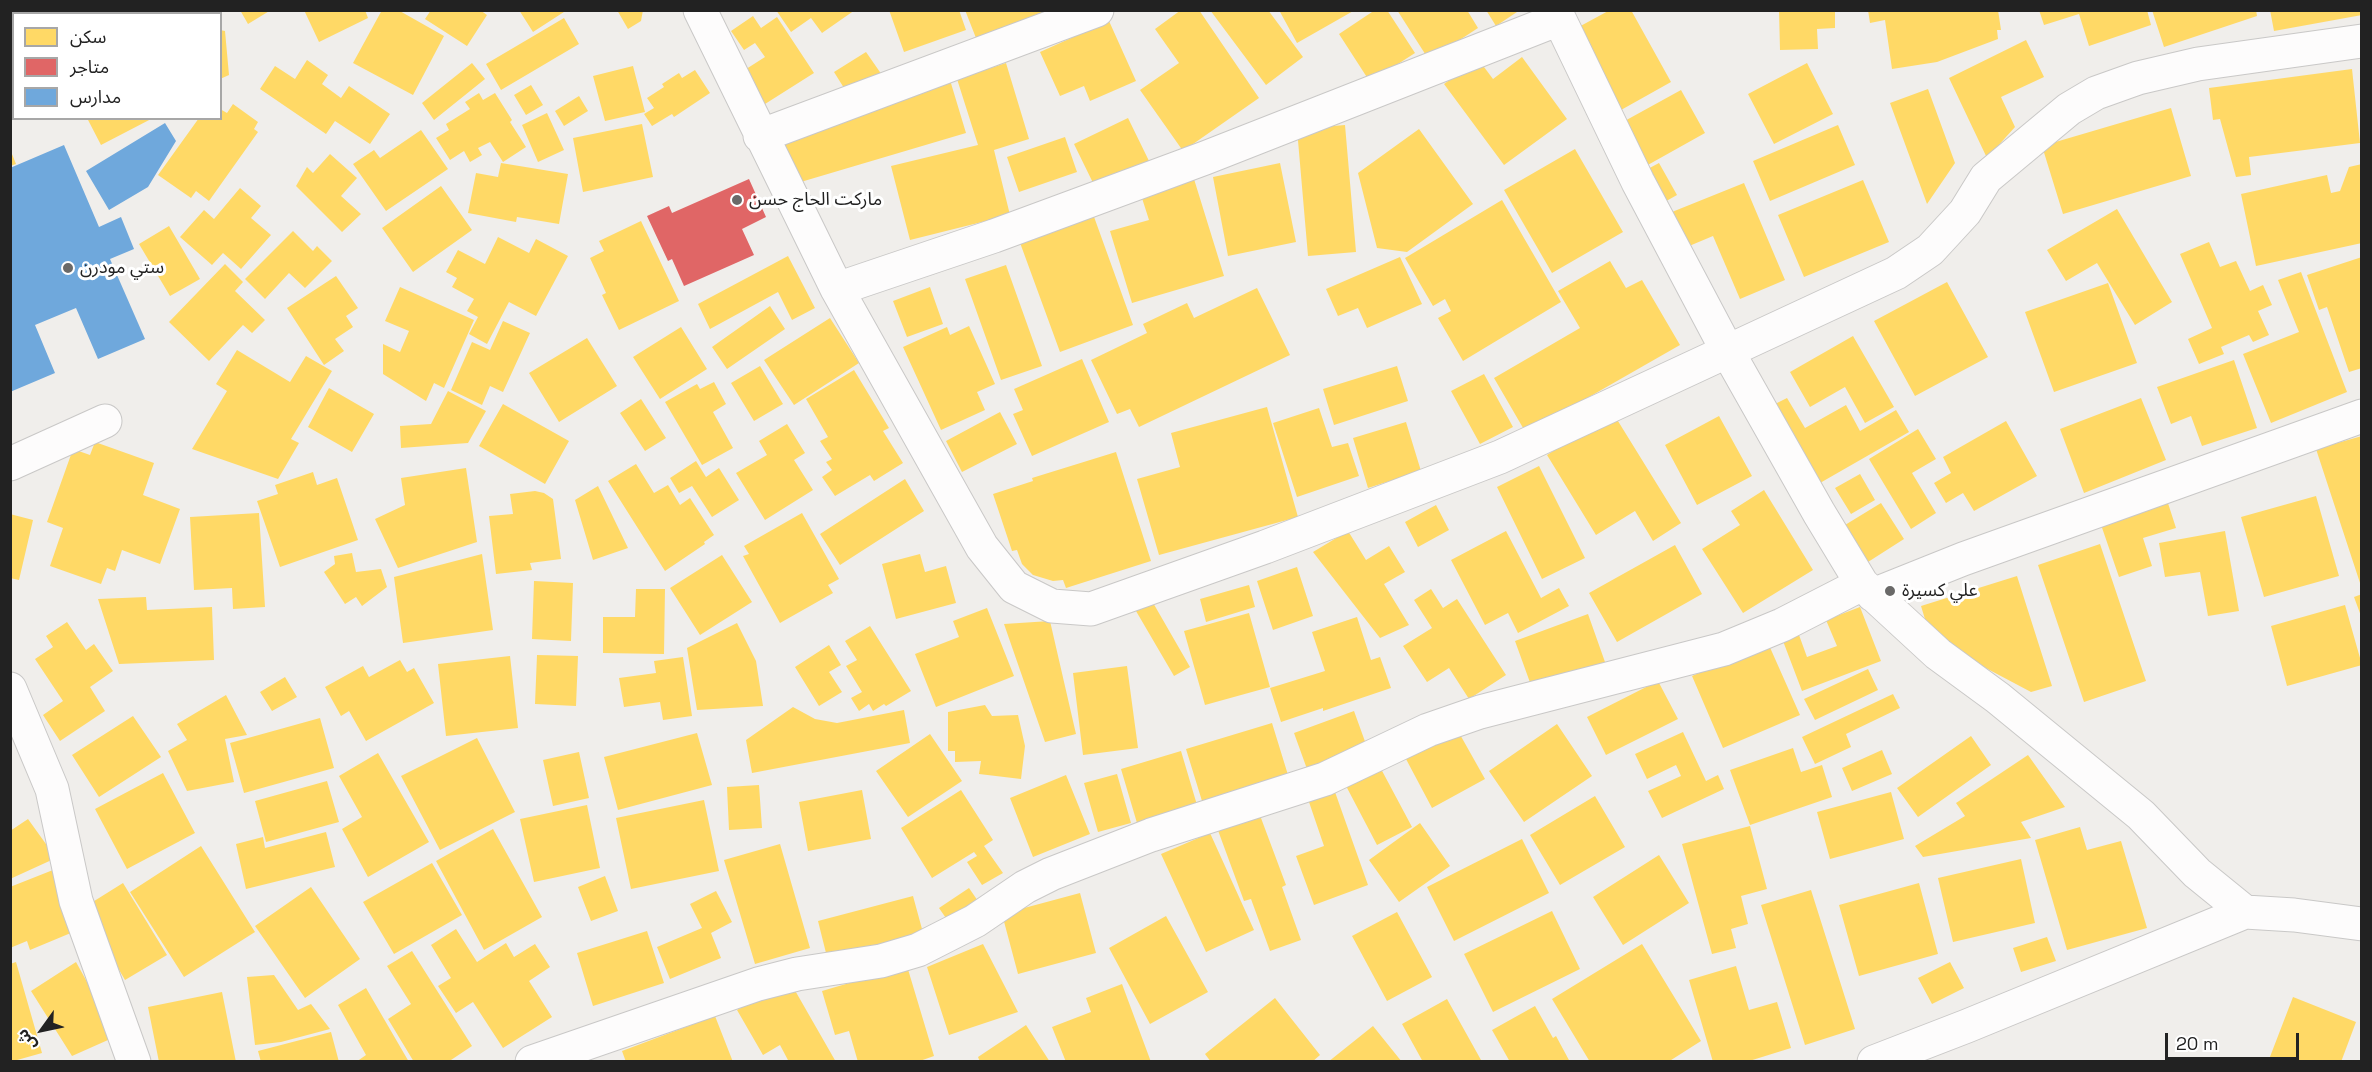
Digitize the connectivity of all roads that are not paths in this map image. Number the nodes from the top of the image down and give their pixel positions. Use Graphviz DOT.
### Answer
graph roads {
  1 [pos="700,10"];
  2 [pos="1097,10"];
  3 [pos="1557,15"];
  4 [pos="2361,41"];
  5 [pos="760,136"];
  6 [pos="837,289"];
  7 [pos="1728,352"];
  8 [pos="2361,416"];
  9 [pos="105,421"];
  10 [pos="10,464"];
  11 [pos="1868,590"];
  12 [pos="10,689"];
  13 [pos="2245,912"];
  14 [pos="2361,924"];
  15 [pos="134,1062"];
  16 [pos="532,1062"];
  17 [pos="1874,1062"];
  1 -- 5 [label="street"];
  2 -- 5 [label="street"];
  3 -- 6 [label="street"];
  3 -- 7 [label="street"];
  4 -- 7 [label="street"];
  5 -- 6 [label="street"];
  6 -- 7 [label="street"];
  7 -- 11 [label="street"];
  8 -- 11 [label="street"];
  9 -- 10 [label="street"];
  11 -- 13 [label="street"];
  11 -- 16 [label="street"];
  12 -- 15 [label="street"];
  13 -- 14 [label="street"];
  13 -- 17 [label="street"];
}
